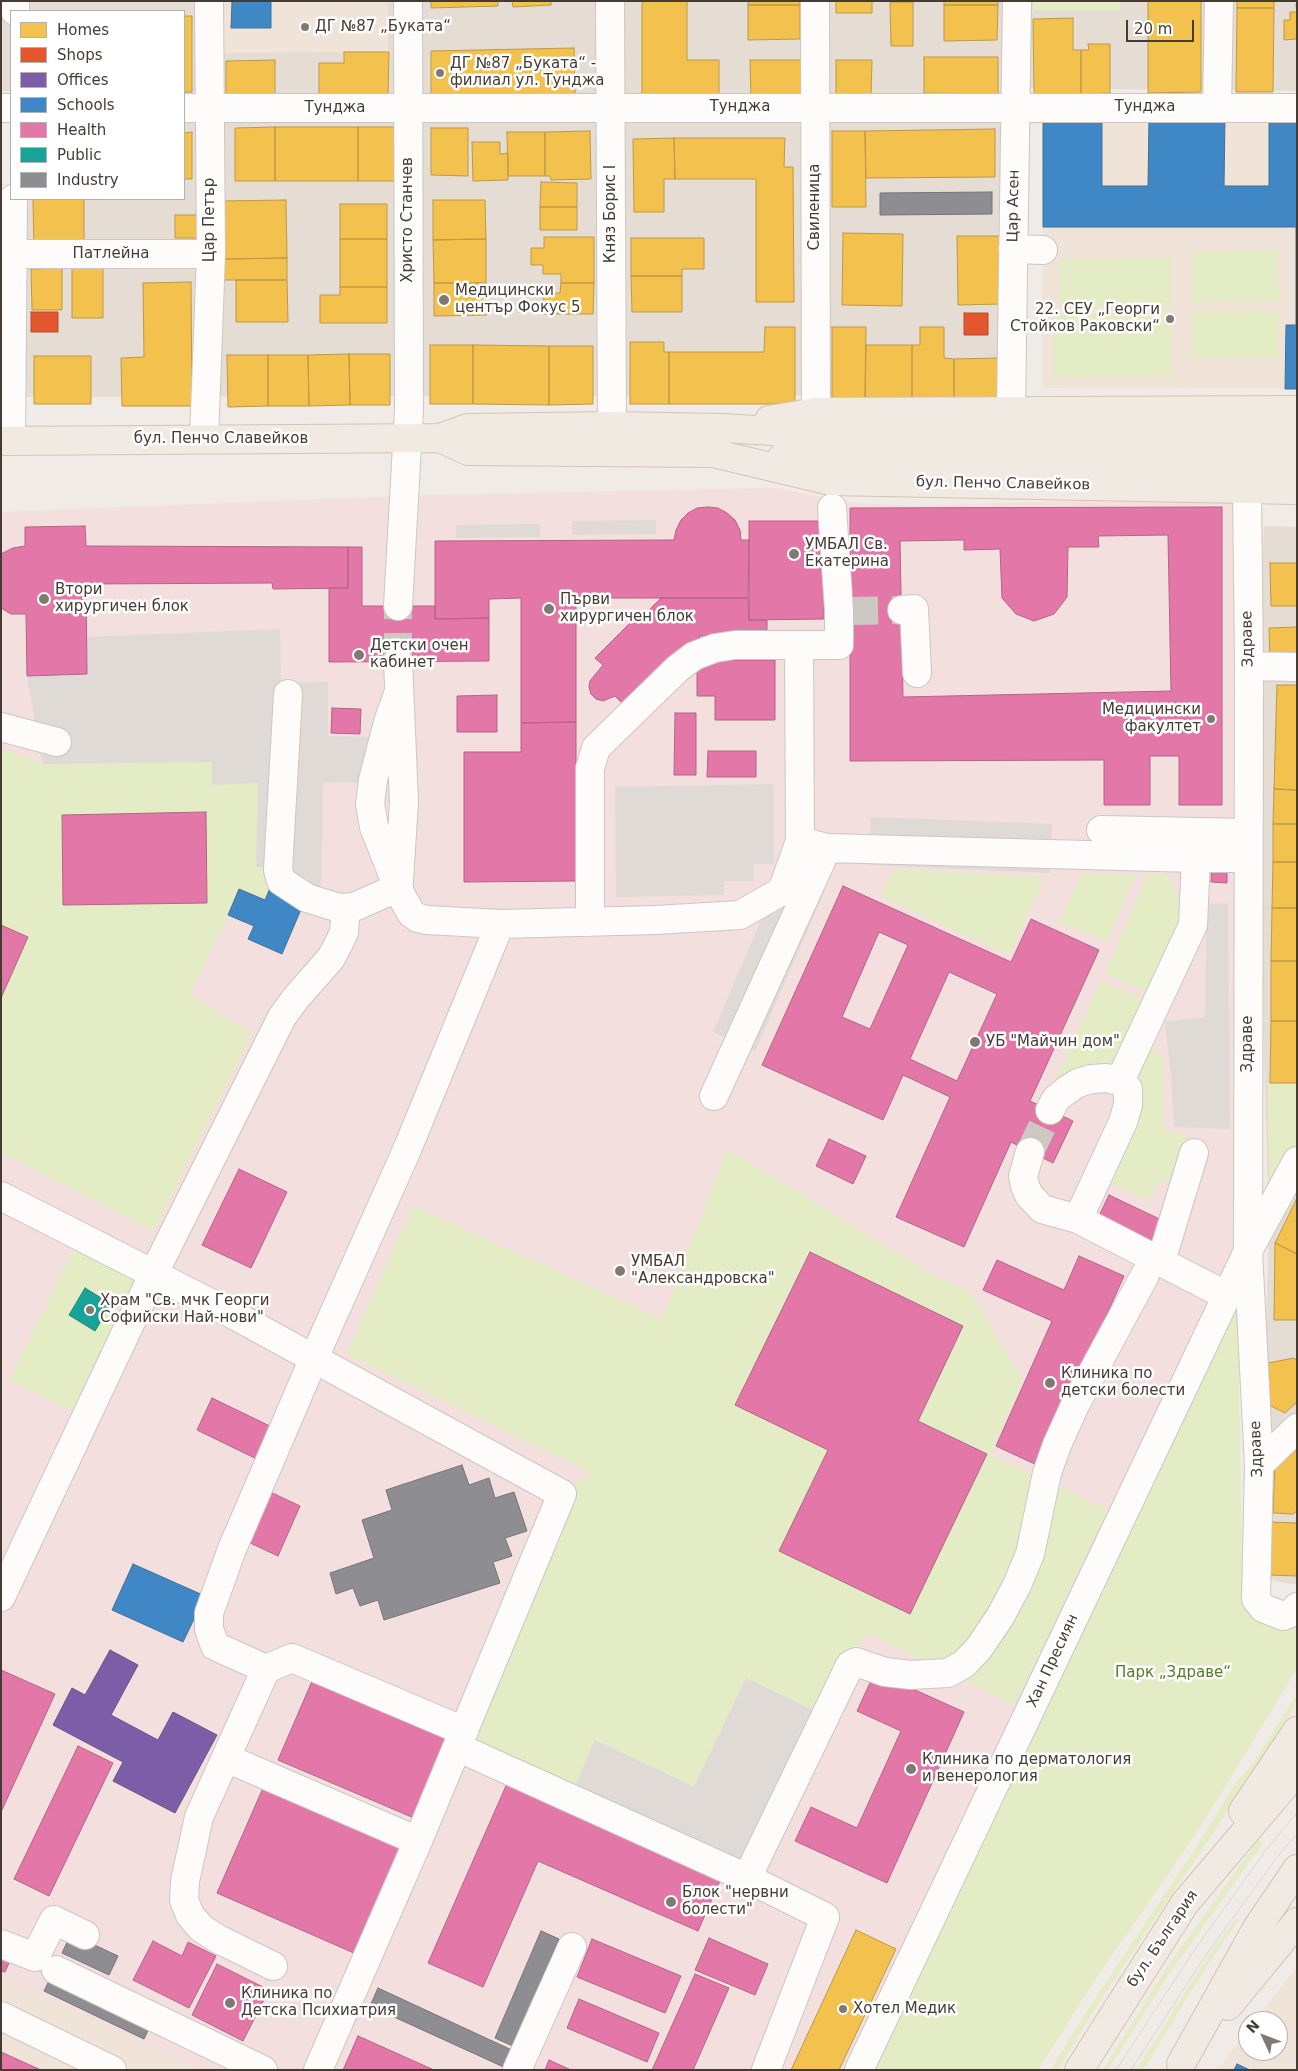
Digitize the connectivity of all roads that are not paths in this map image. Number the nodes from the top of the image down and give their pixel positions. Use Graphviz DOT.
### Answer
graph roads {
  1 [pos="209,1"];
  2 [pos="408,1"];
  3 [pos="610,1"];
  4 [pos="815,1"];
  5 [pos="1017,1"];
  6 [pos="1219,1"];
  7 [pos="610,107"];
  8 [pos="814,107"];
  9 [pos="1015,107"];
  10 [pos="1217,107"];
  11 [pos="197,108"];
  12 [pos="408,108"];
  13 [pos="1297,108"];
  14 [pos="12,200"];
  15 [pos="1013,248"];
  16 [pos="1043,250"];
  17 [pos="12,254"];
  18 [pos="211,254"];
  19 [pos="1011,410"];
  20 [pos="1297,410"];
  21 [pos="816,412"];
  22 [pos="612,426"];
  23 [pos="724,428"];
  24 [pos="1297,437"];
  25 [pos="408,438"];
  26 [pos="440,438"];
  27 [pos="204,439"];
  28 [pos="6,441"];
  29 [pos="713,453"];
  30 [pos="1297,462"];
  31 [pos="1247,489"];
  32 [pos="1297,490"];
  33 [pos="832,508"];
  34 [pos="398,606"];
  35 [pos="902,610"];
  36 [pos="800,645"];
  37 [pos="398,661"];
  38 [pos="1249,666"];
  39 [pos="1297,667"];
  40 [pos="917,672"];
  41 [pos="288,694"];
  42 [pos="1,727"];
  43 [pos="57,742"];
  44 [pos="1101,830"];
  45 [pos="800,841"];
  46 [pos="1248,845"];
  47 [pos="827,848"];
  48 [pos="1196,858"];
  49 [pos="399,887"];
  50 [pos="346,908"];
  51 [pos="590,922"];
  52 [pos="500,924"];
  53 [pos="1120,1081"];
  54 [pos="714,1096"];
  55 [pos="1050,1110"];
  56 [pos="1030,1152"];
  57 [pos="1194,1153"];
  58 [pos="1297,1161"];
  59 [pos="1,1196"];
  60 [pos="1078,1219"];
  61 [pos="1248,1252"];
  62 [pos="1153,1268"];
  63 [pos="154,1273"];
  64 [pos="1227,1296"];
  65 [pos="314,1358"];
  66 [pos="1297,1428"];
  67 [pos="1259,1465"];
  68 [pos="1,1597"];
  69 [pos="1297,1607"];
  70 [pos="266,1669"];
  71 [pos="1297,1731"];
  72 [pos="461,1739"];
  73 [pos="226,1758"];
  74 [pos="1297,1771"];
  75 [pos="418,1841"];
  76 [pos="1297,1869"];
  77 [pos="747,1878"];
  78 [pos="1185,1903"];
  79 [pos="1297,1922"];
  80 [pos="85,1935"];
  81 [pos="1,1944"];
  82 [pos="572,1947"];
  83 [pos="273,1966"];
  84 [pos="56,1970"];
  85 [pos="1,2016"];
  86 [pos="1179,2067"];
  87 [pos="112,2070"];
  88 [pos="263,2070"];
  89 [pos="318,2070"];
  90 [pos="517,2070"];
  91 [pos="766,2070"];
  92 [pos="859,2070"];
  93 [pos="1079,2070"];
  1 -- 11 [label="street, Цар Петър"];
  2 -- 12 [label="street, Христо Станчев"];
  3 -- 7 [label="street, Княз Борис I"];
  4 -- 8 [label="street, Свиленица"];
  5 -- 9 [label="street, Цар Асен"];
  6 -- 10 [label="street"];
  7 -- 8 [label="street, Тунджа"];
  7 -- 12 [label="street, Тунджа"];
  7 -- 22 [label="street, Княз Борис I"];
  8 -- 9 [label="street, Тунджа"];
  8 -- 21 [label="street, Свиленица"];
  9 -- 10 [label="street, Тунджа"];
  9 -- 15 [label="street, Цар Асен"];
  10 -- 13 [label="street, Тунджа"];
  11 -- 12 [label="street, Тунджа"];
  11 -- 18 [label="street, Цар Петър"];
  12 -- 25 [label="street, Христо Станчев"];
  14 -- 17 [label="street"];
  15 -- 16 [label="street"];
  15 -- 19 [label="street, Цар Асен"];
  17 -- 18 [label="street, Патлейна"];
  17 -- 28 [label="street"];
  18 -- 27 [label="street, Цар Петър"];
  19 -- 20 [label="main road, бул. Пенчо Славейков"];
  19 -- 21 [label="main road, бул. Пенчо Славейков"];
  21 -- 23 [label="main road, бул. Пенчо Славейков"];
  22 -- 23 [label="main road, бул. Пенчо Славейков"];
  22 -- 26 [label="main road, бул. Пенчо Славейков"];
  23 -- 24 [label="main road, бул. Пенчо Славейков"];
  25 -- 26 [label="main road, бул. Пенчо Славейков"];
  25 -- 27 [label="main road, бул. Пенчо Славейков"];
  25 -- 34 [label="street, Христо Станчев"];
  26 -- 29 [label="main road, бул. Пенчо Славейков"];
  27 -- 28 [label="main road, бул. Пенчо Славейков"];
  29 -- 30 [label="main road, бул. Пенчо Славейков"];
  29 -- 31 [label="main road, бул. Пенчо Славейков"];
  31 -- 32 [label="main road, бул. Пенчо Славейков"];
  31 -- 38 [label="street, Здраве"];
  33 -- 36 [label="street"];
  35 -- 40 [label="street"];
  36 -- 45 [label="street"];
  36 -- 51 [label="street"];
  37 -- 49 [label="street"];
  38 -- 39 [label="street"];
  38 -- 46 [label="street, Здраве"];
  41 -- 50 [label="street"];
  42 -- 43 [label="street"];
  44 -- 46 [label="street"];
  45 -- 47 [label="street"];
  45 -- 51 [label="street"];
  46 -- 48 [label="street"];
  46 -- 61 [label="street, Здраве"];
  47 -- 48 [label="street"];
  47 -- 54 [label="street"];
  48 -- 53 [label="street"];
  49 -- 50 [label="street"];
  49 -- 52 [label="street"];
  50 -- 63 [label="street"];
  51 -- 52 [label="street"];
  52 -- 65 [label="street"];
  53 -- 55 [label="street"];
  53 -- 60 [label="street"];
  56 -- 60 [label="street"];
  57 -- 62 [label="street"];
  58 -- 61 [label="street, Хан Пресиян"];
  59 -- 63 [label="street"];
  60 -- 62 [label="street"];
  61 -- 64 [label="street, Хан Пресиян"];
  61 -- 67 [label="street, Здраве"];
  62 -- 64 [label="street"];
  62 -- 77 [label="street"];
  63 -- 65 [label="street"];
  63 -- 68 [label="street"];
  64 -- 92 [label="street, Хан Пресиян"];
  65 -- 70 [label="street"];
  65 -- 72 [label="street"];
  66 -- 67 [label="street"];
  67 -- 69 [label="street, Здраве"];
  70 -- 72 [label="street"];
  70 -- 73 [label="street"];
  71 -- 78 [label="main road"];
  72 -- 75 [label="street"];
  72 -- 77 [label="street"];
  73 -- 75 [label="street"];
  73 -- 83 [label="street"];
  74 -- 78 [label="main road, бул. България"];
  75 -- 89 [label="street"];
  76 -- 86 [label="main road"];
  77 -- 91 [label="street"];
  78 -- 93 [label="main road, бул. България"];
  79 -- 86 [label="main road"];
  80 -- 81 [label="street"];
  82 -- 90 [label="street"];
  84 -- 88 [label="street"];
  85 -- 87 [label="street"];
}
